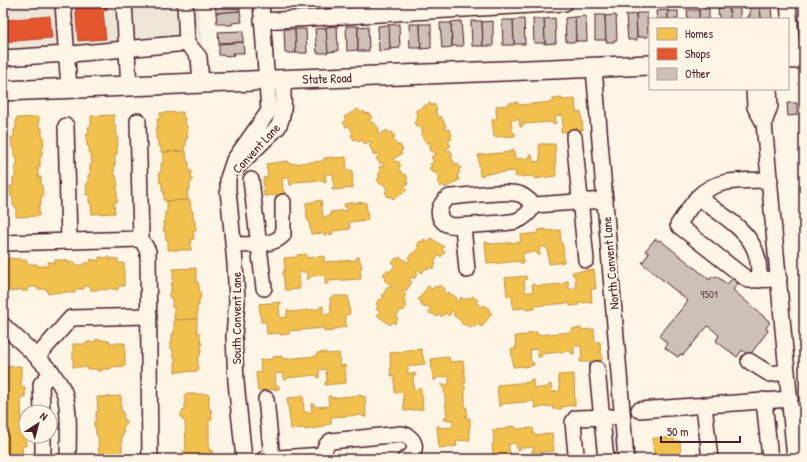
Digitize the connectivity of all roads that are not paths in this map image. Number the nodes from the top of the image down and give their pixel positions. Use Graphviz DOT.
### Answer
graph roads {
  1 [pos="63,3"];
  2 [pos="68,3"];
  3 [pos="124,3"];
  4 [pos="185,3"];
  5 [pos="261,3"];
  6 [pos="565,3"];
  7 [pos="788,3"];
  8 [pos="262,21"];
  9 [pos="187,43"];
  10 [pos="128,48"];
  11 [pos="69,54"];
  12 [pos="3,58"];
  13 [pos="795,59"];
  14 [pos="649,65"];
  15 [pos="594,68"];
  16 [pos="275,80"];
  17 [pos="201,83"];
  18 [pos="129,86"];
  19 [pos="72,88"];
  20 [pos="754,90"];
  21 [pos="769,90"];
  22 [pos="3,91"];
  23 [pos="138,121"];
  24 [pos="764,123"];
  25 [pos="66,126"];
  26 [pos="574,137"];
  27 [pos="228,178"];
  28 [pos="251,180"];
  29 [pos="770,180"];
  30 [pos="698,197"];
  31 [pos="605,200"];
  32 [pos="581,201"];
  33 [pos="283,202"];
  34 [pos="534,204"];
  35 [pos="463,226"];
  36 [pos="141,239"];
  37 [pos="69,241"];
  38 [pos="3,243"];
  39 [pos="259,244"];
  40 [pos="234,245"];
  41 [pos="586,260"];
  42 [pos="467,270"];
  43 [pos="779,279"];
  44 [pos="759,280"];
  45 [pos="264,288"];
  46 [pos="149,316"];
  47 [pos="5,331"];
  48 [pos="37,357"];
  49 [pos="749,361"];
  50 [pos="597,369"];
  51 [pos="52,372"];
  52 [pos="787,372"];
  53 [pos="790,398"];
  54 [pos="266,400"];
  55 [pos="764,400"];
  56 [pos="42,404"];
  57 [pos="704,405"];
  58 [pos="639,410"];
  59 [pos="602,417"];
  60 [pos="622,417"];
  61 [pos="43,444"];
  62 [pos="576,454"];
  63 [pos="325,457"];
  64 [pos="44,459"];
  65 [pos="68,459"];
  66 [pos="150,459"];
  67 [pos="244,459"];
  68 [pos="264,459"];
  69 [pos="272,459"];
  70 [pos="405,459"];
  71 [pos="606,459"];
  72 [pos="626,459"];
  73 [pos="710,459"];
  74 [pos="770,459"];
  75 [pos="795,459"];
  1 -- 11 [label="street"];
  2 -- 11 [label="street"];
  3 -- 10 [label="street"];
  4 -- 9 [label="street"];
  5 -- 8 [label="street, Convent Lane"];
  6 -- 8 [label="street"];
  7 -- 13 [label="street"];
  8 -- 16 [label="street, Convent Lane"];
  9 -- 10 [label="street"];
  9 -- 17 [label="street"];
  10 -- 11 [label="street"];
  10 -- 18 [label="street"];
  11 -- 12 [label="street"];
  11 -- 19 [label="street"];
  14 -- 15 [label="main road, State Road"];
  15 -- 16 [label="main road, State Road"];
  15 -- 31 [label="street, North Convent Lane"];
  16 -- 17 [label="main road, State Road"];
  16 -- 27 [label="street, Convent Lane"];
  17 -- 18 [label="main road, State Road"];
  18 -- 19 [label="main road, State Road"];
  19 -- 22 [label="main road, State Road"];
  20 -- 24 [label="street"];
  21 -- 24 [label="street"];
  23 -- 36 [label="street"];
  24 -- 29 [label="street"];
  25 -- 37 [label="street"];
  26 -- 32 [label="street"];
  27 -- 40 [label="street, South Convent Lane"];
  28 -- 39 [label="street"];
  29 -- 30 [label="street"];
  29 -- 43 [label="street"];
  30 -- 44 [label="street"];
  30 -- 44 [label="street"];
  31 -- 32 [label="street"];
  31 -- 60 [label="street, North Convent Lane"];
  32 -- 34 [label="street"];
  32 -- 41 [label="street"];
  33 -- 39 [label="street"];
  34 -- 35 [label="street"];
  34 -- 35 [label="street"];
  35 -- 42 [label="street"];
  36 -- 37 [label="street"];
  36 -- 46 [label="street"];
  37 -- 38 [label="street"];
  39 -- 40 [label="street"];
  39 -- 45 [label="street"];
  40 -- 67 [label="street, South Convent Lane"];
  43 -- 44 [label="street"];
  43 -- 52 [label="street"];
  46 -- 48 [label="street"];
  46 -- 66 [label="street"];
  47 -- 48 [label="street"];
  48 -- 51 [label="street"];
  49 -- 52 [label="street"];
  50 -- 59 [label="street"];
  51 -- 56 [label="street"];
  51 -- 65 [label="street"];
  52 -- 53 [label="street"];
  53 -- 55 [label="street"];
  53 -- 75 [label="street"];
  54 -- 69 [label="street"];
  55 -- 57 [label="street"];
  55 -- 74 [label="street"];
  57 -- 58 [label="street"];
  57 -- 73 [label="street"];
  59 -- 60 [label="street"];
  59 -- 62 [label="street"];
  59 -- 71 [label="street"];
  60 -- 72 [label="street, North Convent Lane"];
  61 -- 64 [label="street"];
  63 -- 69 [label="street"];
  63 -- 70 [label="street"];
  68 -- 69 [label="street"];
}
